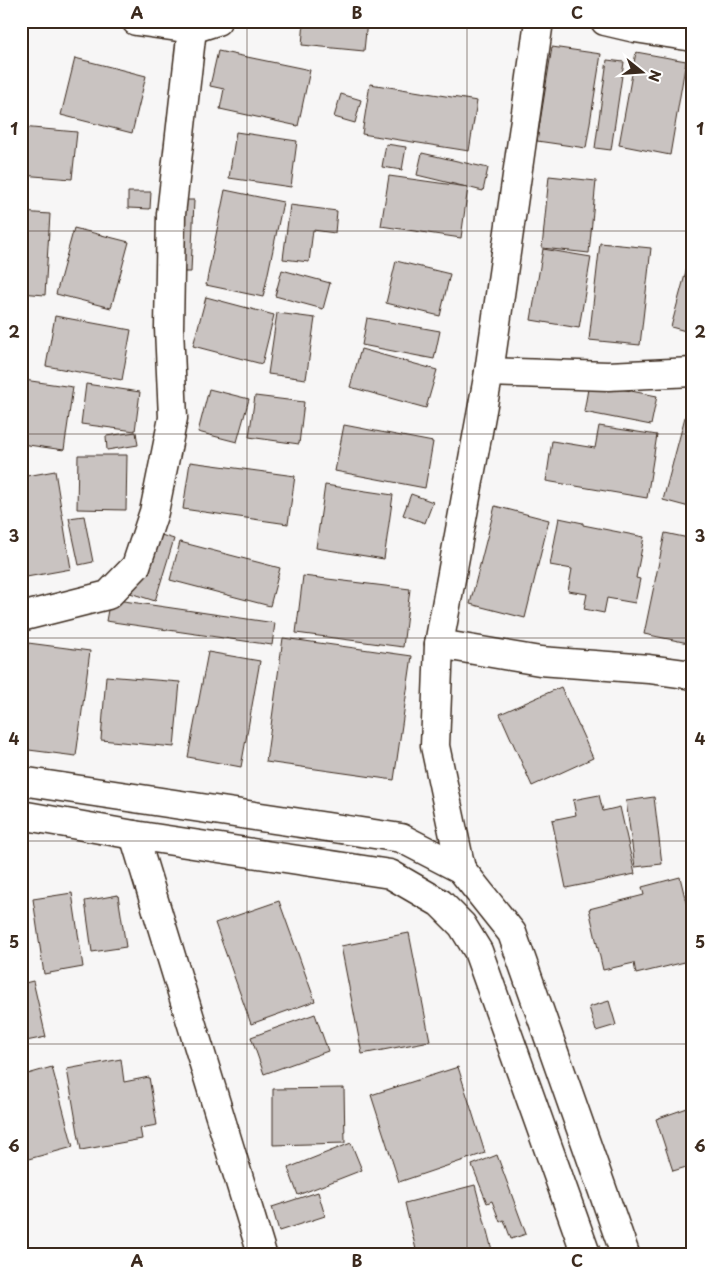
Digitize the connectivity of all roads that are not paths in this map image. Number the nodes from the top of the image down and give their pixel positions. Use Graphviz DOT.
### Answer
graph roads {
  1 [pos="136,21"];
  2 [pos="217,21"];
  3 [pos="539,21"];
  4 [pos="605,21"];
  5 [pos="637,25"];
  6 [pos="192,29"];
  7 [pos="693,38"];
  8 [pos="489,372"];
  9 [pos="693,372"];
  10 [pos="21,618"];
  11 [pos="440,644"];
  12 [pos="693,674"];
  13 [pos="21,781"];
  14 [pos="21,815"];
  15 [pos="134,835"];
  16 [pos="461,869"];
  17 [pos="262,1254"];
  18 [pos="586,1254"];
  19 [pos="625,1254"];
  1 -- 6 [label="street"];
  2 -- 6 [label="street"];
  3 -- 8 [label="street"];
  4 -- 5 [label="street"];
  5 -- 7 [label="street"];
  6 -- 10 [label="street"];
  8 -- 9 [label="street"];
  8 -- 11 [label="street"];
  11 -- 12 [label="street"];
  11 -- 16 [label="street"];
  13 -- 16 [label="street"];
  14 -- 15 [label="street"];
  15 -- 17 [label="street"];
  15 -- 18 [label="street"];
  16 -- 19 [label="street"];
}
